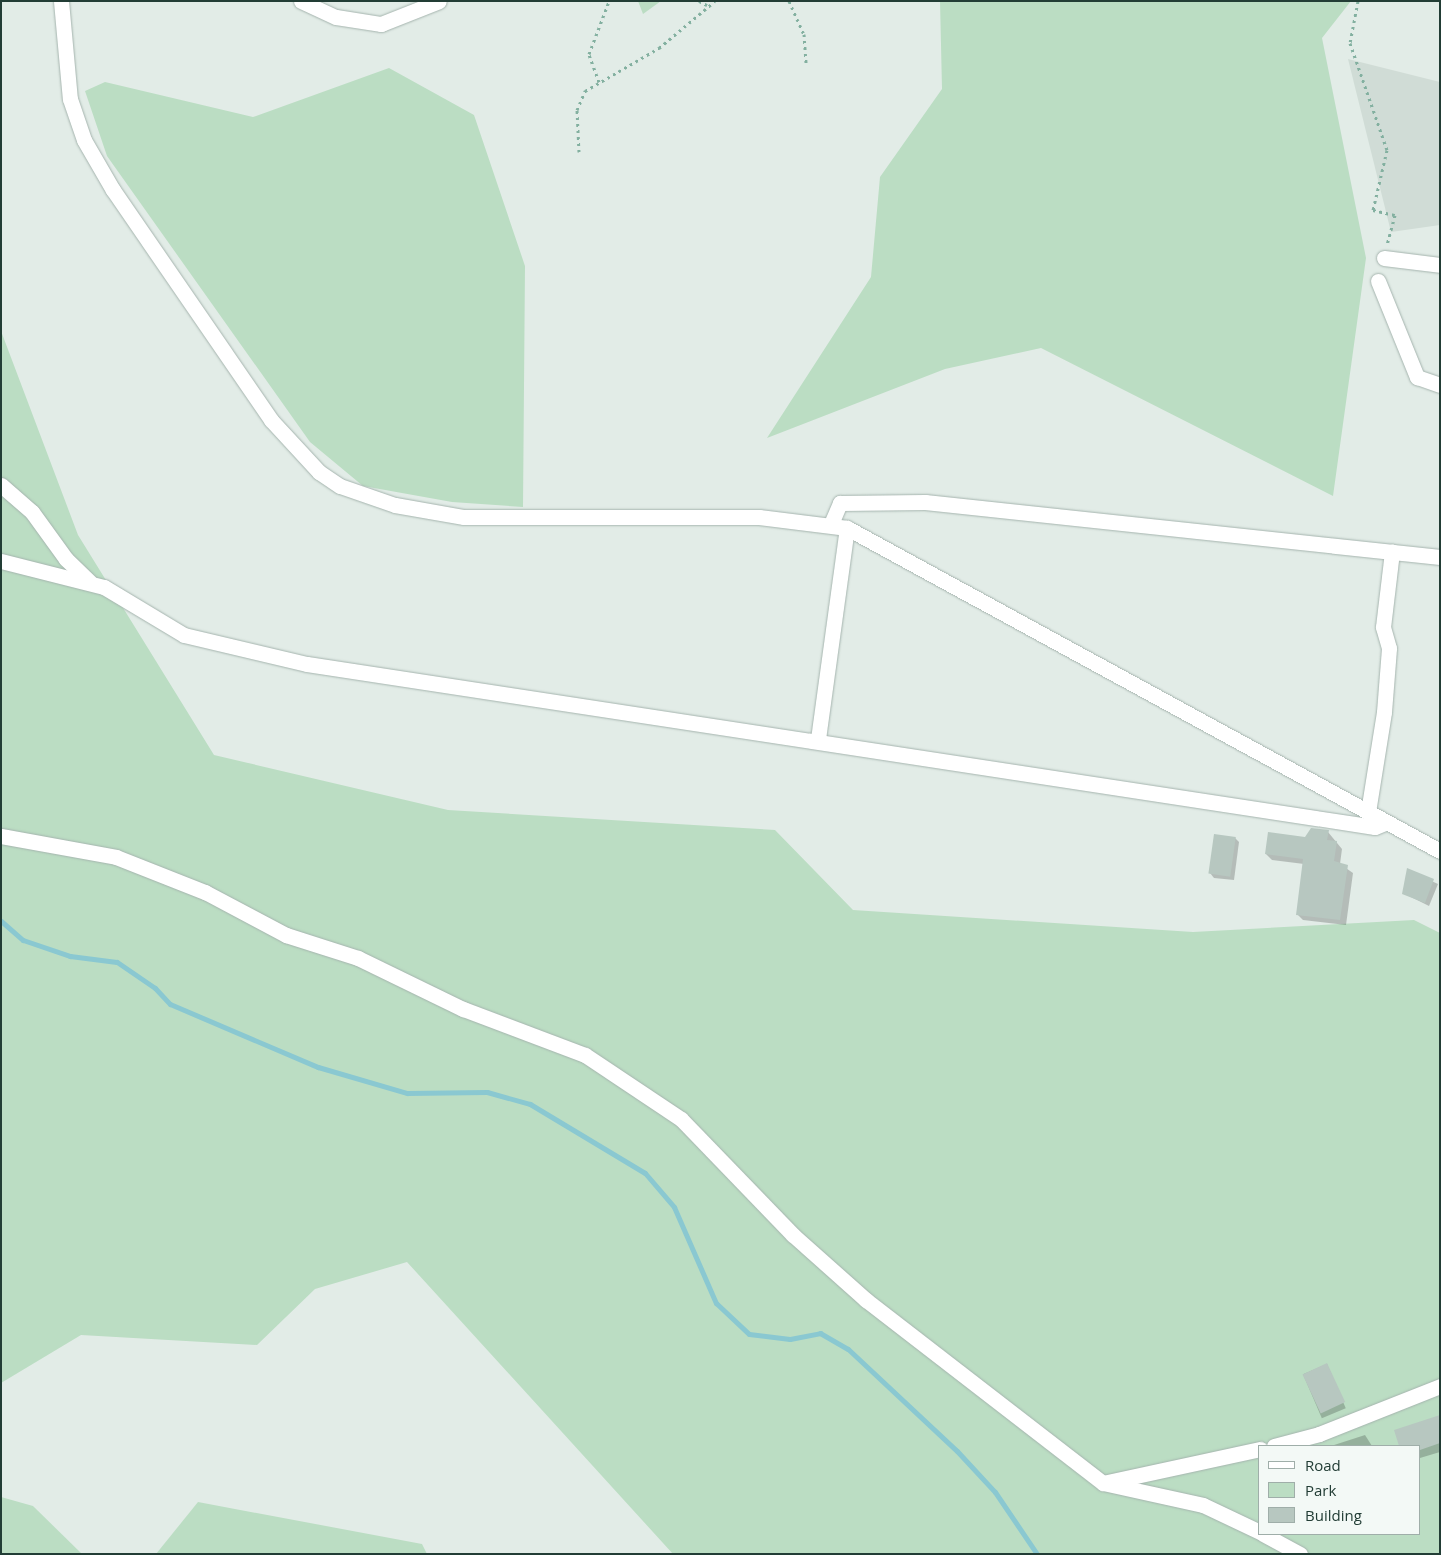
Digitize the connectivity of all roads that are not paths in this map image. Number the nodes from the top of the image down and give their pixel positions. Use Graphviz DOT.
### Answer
graph roads {
  1 [pos="61,1"];
  2 [pos="301,1"];
  3 [pos="439,1"];
  4 [pos="1384,258"];
  5 [pos="1440,265"];
  6 [pos="1378,281"];
  7 [pos="1440,385"];
  8 [pos="1,485"];
  9 [pos="831,524"];
  10 [pos="846,528"];
  11 [pos="1392,552"];
  12 [pos="1440,558"];
  13 [pos="1,561"];
  14 [pos="90,582"];
  15 [pos="818,739"];
  16 [pos="1368,812"];
  17 [pos="1385,823"];
  18 [pos="1,836"];
  19 [pos="1440,851"];
  20 [pos="1440,1386"];
  21 [pos="1278,1445"];
  22 [pos="1258,1449"];
  23 [pos="1102,1482"];
  24 [pos="1258,1532"];
  25 [pos="1265,1535"];
  26 [pos="1300,1554"];
  1 -- 9 [label="street"];
  2 -- 3 [label="street"];
  4 -- 5 [label="street"];
  6 -- 7 [label="street"];
  8 -- 14 [label="street"];
  9 -- 10 [label="street"];
  9 -- 11 [label="street"];
  10 -- 15 [label="street"];
  10 -- 16 [label="street"];
  11 -- 12 [label="street"];
  11 -- 16 [label="street"];
  13 -- 14 [label="street"];
  14 -- 15 [label="street"];
  15 -- 17 [label="street"];
  16 -- 17 [label="street"];
  17 -- 19 [label="street"];
  18 -- 23 [label="street"];
  20 -- 21 [label="street"];
  22 -- 23 [label="street"];
  23 -- 24 [label="street"];
  25 -- 26 [label="street"];
}
